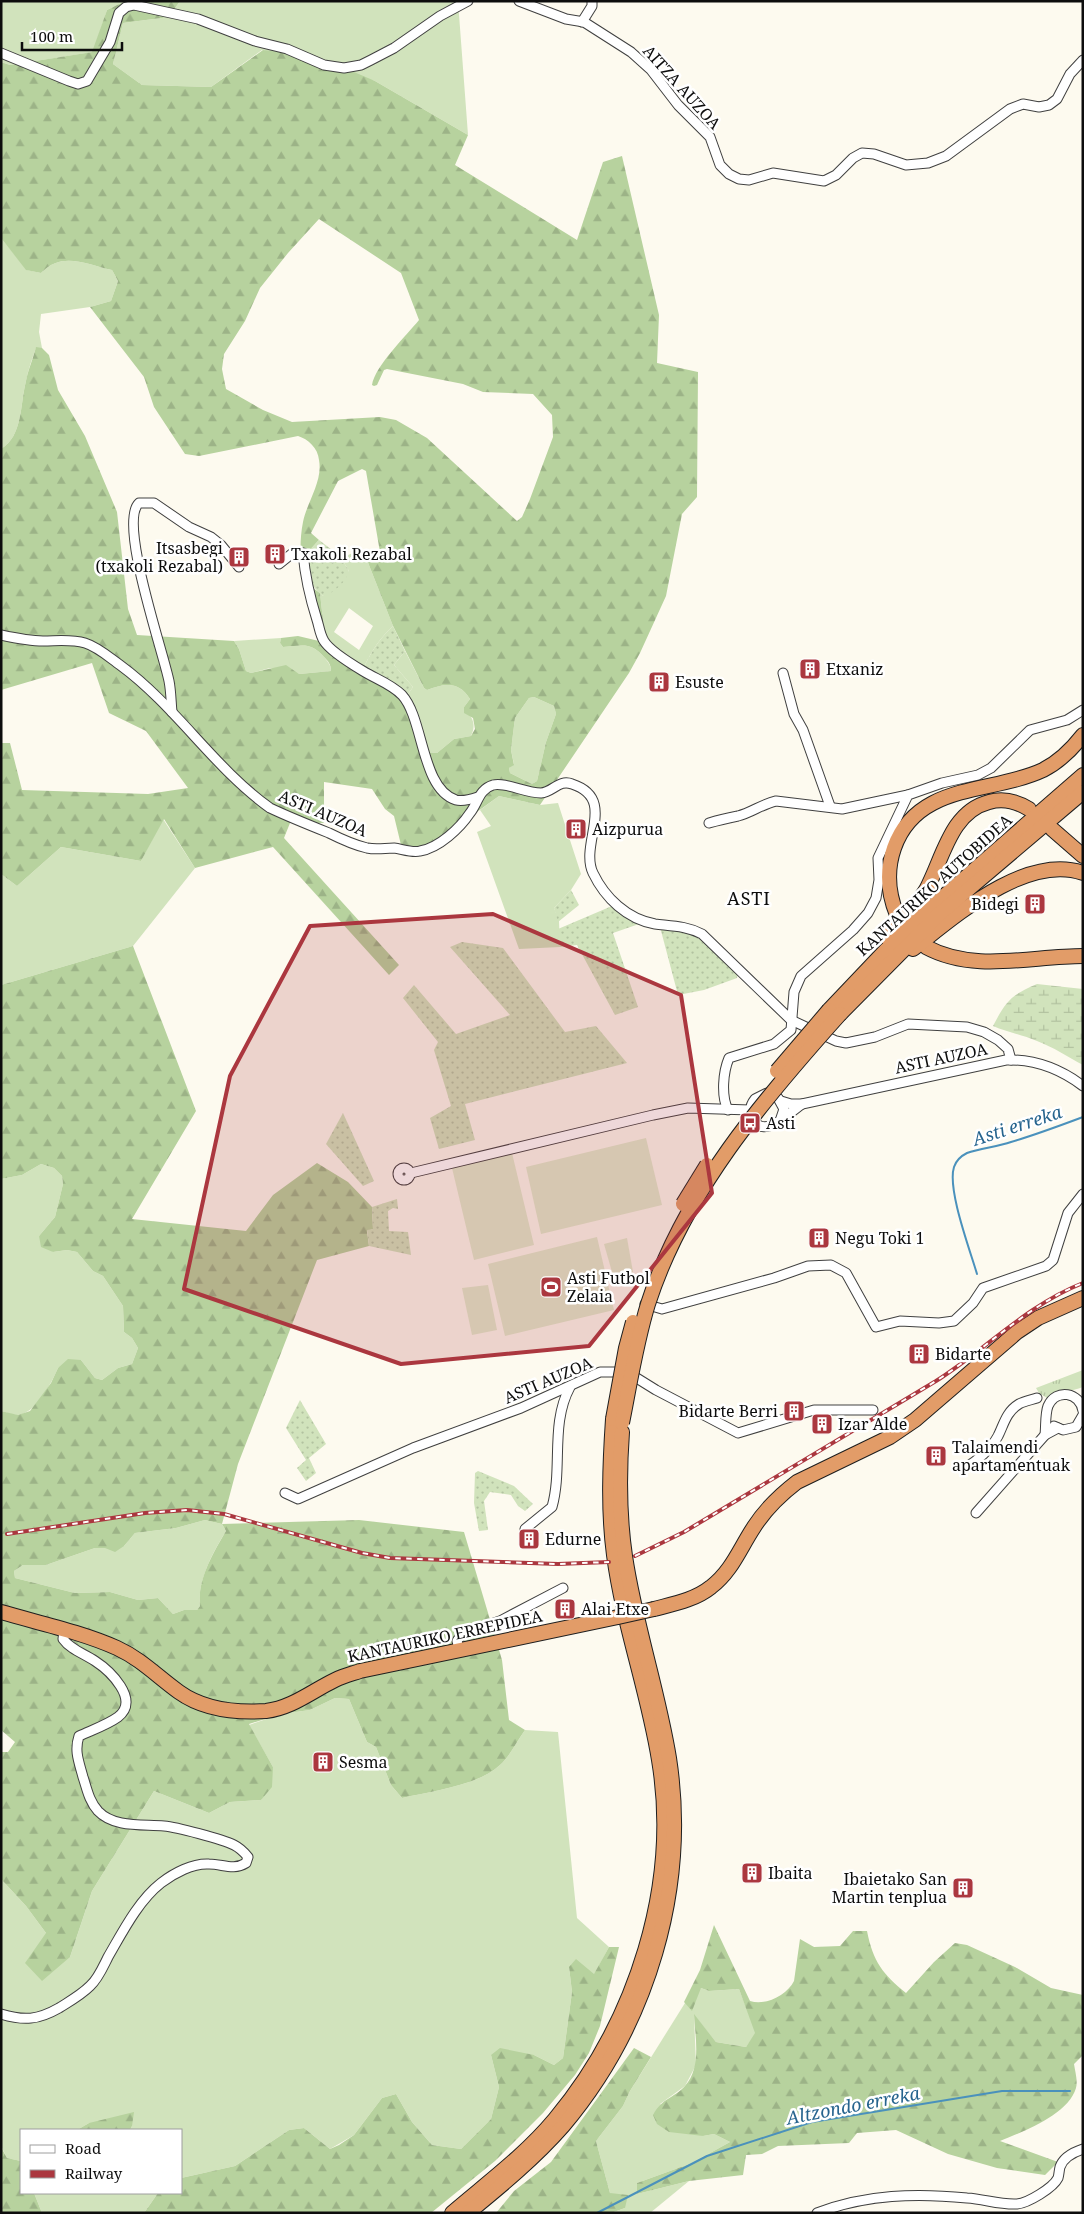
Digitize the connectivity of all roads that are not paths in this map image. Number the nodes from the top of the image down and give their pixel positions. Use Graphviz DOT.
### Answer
graph roads {
  1 [pos="468,1"];
  2 [pos="519,1"];
  3 [pos="592,1"];
  4 [pos="582,22"];
  5 [pos="1,53"];
  6 [pos="1083,60"];
  7 [pos="279,564"];
  8 [pos="239,567"];
  9 [pos="1,635"];
  10 [pos="783,673"];
  11 [pos="1083,710"];
  12 [pos="172,712"];
  13 [pos="1083,735"];
  14 [pos="1083,775"];
  15 [pos="1083,792"];
  16 [pos="908,795"];
  17 [pos="478,798"];
  18 [pos="830,806"];
  19 [pos="1029,810"];
  20 [pos="709,823"];
  21 [pos="1052,829"];
  22 [pos="1083,856"];
  23 [pos="1083,873"];
  24 [pos="897,915"];
  25 [pos="926,948"];
  26 [pos="1083,956"];
  27 [pos="866,985"];
  28 [pos="831,1010"];
  29 [pos="791,1020"];
  30 [pos="1011,1060"];
  31 [pos="1083,1086"];
  32 [pos="781,1101"];
  33 [pos="802,1104"];
  34 [pos="732,1110"];
  35 [pos="751,1114"];
  36 [pos="780,1121"];
  37 [pos="760,1125"];
  38 [pos="742,1127"];
  39 [pos="411,1173"];
  40 [pos="1083,1194"];
  41 [pos="1083,1298"];
  42 [pos="645,1304"];
  43 [pos="627,1372"];
  44 [pos="570,1387"];
  45 [pos="1083,1394"];
  46 [pos="1073,1396"];
  47 [pos="1037,1398"];
  48 [pos="1082,1408"];
  49 [pos="873,1410"];
  50 [pos="1048,1416"];
  51 [pos="618,1421"];
  52 [pos="1079,1427"];
  53 [pos="1058,1428"];
  54 [pos="1045,1435"];
  55 [pos="965,1468"];
  56 [pos="285,1493"];
  57 [pos="976,1513"];
  58 [pos="525,1529"];
  59 [pos="563,1588"];
  60 [pos="1,1612"];
  61 [pos="64,1630"];
  62 [pos="459,1649"];
  63 [pos="1,2014"];
  64 [pos="1083,2149"];
  65 [pos="452,2213"];
  66 [pos="468,2213"];
  67 [pos="817,2213"];
  1 -- 5 [label="street"];
  2 -- 4 [label="street, AITZA AUZOA"];
  3 -- 4 [label="street"];
  4 -- 6 [label="street, AITZA AUZOA"];
  7 -- 17 [label="street"];
  8 -- 12 [label="street"];
  9 -- 12 [label="street, ASTI AUZOA"];
  10 -- 18 [label="street"];
  11 -- 16 [label="street"];
  12 -- 17 [label="street, ASTI AUZOA"];
  13 -- 24 [label="highway"];
  14 -- 28 [label="highway, KANTAURIKO AUTOBIDEA"];
  15 -- 27 [label="highway, KANTAURIKO AUTOBIDEA"];
  16 -- 18 [label="street"];
  16 -- 29 [label="street"];
  17 -- 29 [label="street, ASTI AUZOA"];
  18 -- 20 [label="street"];
  19 -- 28 [label="highway"];
  21 -- 22 [label="highway"];
  23 -- 27 [label="highway"];
  25 -- 26 [label="highway"];
  27 -- 28 [label="highway, KANTAURIKO AUTOBIDEA"];
  28 -- 51 [label="highway, KANTAURIKO AUTOBIDEA, bridge"];
  28 -- 51 [label="highway, KANTAURIKO AUTOBIDEA, bridge"];
  29 -- 30 [label="street"];
  29 -- 34 [label="street"];
  30 -- 31 [label="street, ASTI AUZOA"];
  30 -- 33 [label="street, ASTI AUZOA"];
  32 -- 33 [label="street, ASTI AUZOA"];
  32 -- 35 [label="street"];
  32 -- 36 [label="street"];
  33 -- 36 [label="street, ASTI AUZOA"];
  34 -- 35 [label="street"];
  34 -- 38 [label="street"];
  34 -- 39 [label="street"];
  35 -- 37 [label="street"];
  35 -- 38 [label="street"];
  36 -- 37 [label="street"];
  37 -- 38 [label="street"];
  38 -- 42 [label="street"];
  40 -- 42 [label="street"];
  41 -- 62 [label="highway, KANTAURIKO ERREPIDEA, bridge"];
  42 -- 43 [label="street"];
  43 -- 44 [label="street, ASTI AUZOA"];
  43 -- 49 [label="street"];
  44 -- 56 [label="street, ASTI AUZOA"];
  44 -- 58 [label="street"];
  45 -- 46 [label="street"];
  46 -- 48 [label="street"];
  46 -- 50 [label="street"];
  47 -- 55 [label="street"];
  48 -- 52 [label="street"];
  50 -- 53 [label="street"];
  50 -- 54 [label="street"];
  51 -- 65 [label="highway, KANTAURIKO AUTOBIDEA"];
  51 -- 66 [label="highway, KANTAURIKO AUTOBIDEA"];
  52 -- 53 [label="street"];
  53 -- 54 [label="street"];
  54 -- 57 [label="street"];
  59 -- 62 [label="street"];
  60 -- 61 [label="highway, KANTAURIKO ERREPIDEA"];
  61 -- 62 [label="highway, KANTAURIKO ERREPIDEA"];
  61 -- 63 [label="street"];
  64 -- 67 [label="street"];
}
